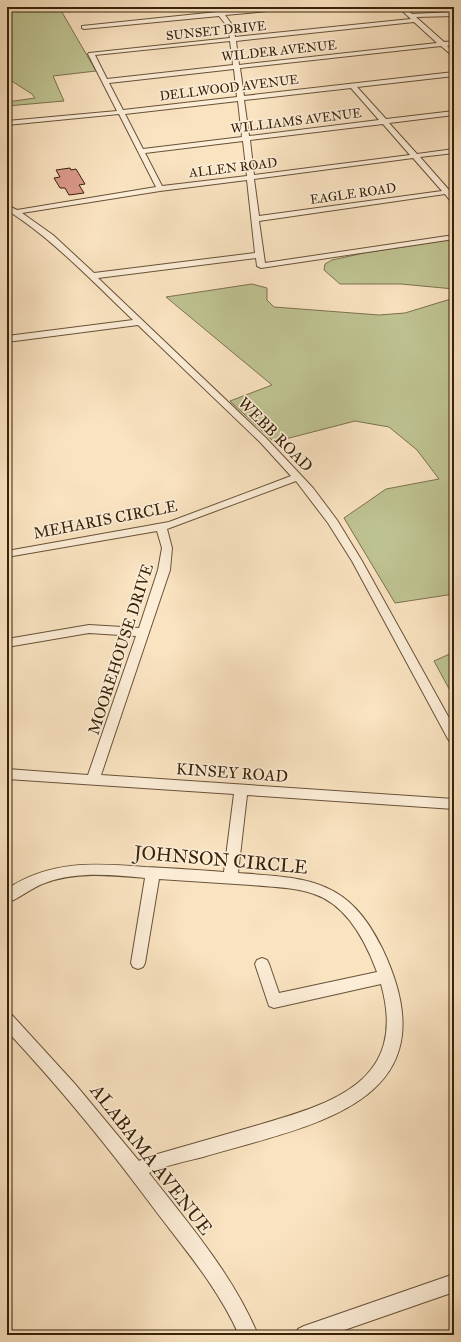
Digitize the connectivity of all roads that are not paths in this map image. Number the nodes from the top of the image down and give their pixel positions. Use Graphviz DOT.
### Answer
graph roads {
  1 [pos="21,7"];
  2 [pos="47,7"];
  3 [pos="216,7"];
  4 [pos="290,7"];
  5 [pos="401,7"];
  6 [pos="221,14"];
  7 [pos="454,14"];
  8 [pos="413,18"];
  9 [pos="84,27"];
  10 [pos="233,39"];
  11 [pos="454,43"];
  12 [pos="442,45"];
  13 [pos="454,55"];
  14 [pos="237,67"];
  15 [pos="454,74"];
  16 [pos="106,81"];
  17 [pos="352,85"];
  18 [pos="241,98"];
  19 [pos="122,112"];
  20 [pos="454,113"];
  21 [pos="384,122"];
  22 [pos="7,123"];
  23 [pos="246,138"];
  24 [pos="142,151"];
  25 [pos="454,151"];
  26 [pos="415,156"];
  27 [pos="250,177"];
  28 [pos="160,189"];
  29 [pos="450,192"];
  30 [pos="454,200"];
  31 [pos="11,209"];
  32 [pos="255,219"];
  33 [pos="454,237"];
  34 [pos="259,255"];
  35 [pos="92,276"];
  36 [pos="140,322"];
  37 [pos="7,339"];
  38 [pos="298,477"];
  39 [pos="162,527"];
  40 [pos="7,554"];
  41 [pos="143,632"];
  42 [pos="7,643"];
  43 [pos="454,739"];
  44 [pos="7,774"];
  45 [pos="93,780"];
  46 [pos="241,790"];
  47 [pos="454,804"];
  48 [pos="153,872"];
  49 [pos="230,878"];
  50 [pos="8,896"];
  51 [pos="138,963"];
  52 [pos="262,964"];
  53 [pos="386,977"];
  54 [pos="7,1020"];
  55 [pos="138,1172"];
  56 [pos="454,1283"];
  57 [pos="249,1335"];
  58 [pos="304,1335"];
  1 -- 2 [label="street"];
  3 -- 6 [label="street"];
  4 -- 6 [label="street"];
  5 -- 8 [label="street"];
  6 -- 9 [label="street"];
  6 -- 10 [label="street"];
  7 -- 8 [label="street, SUNSET DRIVE"];
  8 -- 10 [label="street, SUNSET DRIVE"];
  8 -- 12 [label="street"];
  10 -- 14 [label="street"];
  10 -- 16 [label="street, SUNSET DRIVE"];
  11 -- 12 [label="street, WILDER AVENUE"];
  12 -- 13 [label="street"];
  12 -- 14 [label="street, WILDER AVENUE"];
  14 -- 16 [label="street, WILDER AVENUE"];
  14 -- 18 [label="street"];
  15 -- 17 [label="street, DELLWOOD AVENUE"];
  16 -- 19 [label="street"];
  17 -- 18 [label="street, DELLWOOD AVENUE"];
  17 -- 21 [label="street"];
  18 -- 19 [label="street, DELLWOOD AVENUE"];
  18 -- 23 [label="street"];
  19 -- 22 [label="street, DELLWOOD AVENUE"];
  19 -- 24 [label="street"];
  20 -- 21 [label="street, WILLIAMS AVENUE"];
  21 -- 23 [label="street, WILLIAMS AVENUE"];
  21 -- 26 [label="street"];
  23 -- 24 [label="street, WILLIAMS AVENUE"];
  23 -- 27 [label="street"];
  24 -- 28 [label="street"];
  25 -- 26 [label="street, ALLEN ROAD"];
  26 -- 27 [label="street, ALLEN ROAD"];
  26 -- 29 [label="street"];
  27 -- 28 [label="street, ALLEN ROAD"];
  27 -- 32 [label="street"];
  28 -- 31 [label="street, ALLEN ROAD"];
  29 -- 30 [label="street"];
  29 -- 32 [label="street, EAGLE ROAD"];
  31 -- 35 [label="street, WEBB ROAD"];
  32 -- 34 [label="street"];
  33 -- 34 [label="street"];
  34 -- 35 [label="street"];
  35 -- 36 [label="street, WEBB ROAD"];
  36 -- 37 [label="street"];
  36 -- 38 [label="street, WEBB ROAD"];
  38 -- 39 [label="street, MEHARIS CIRCLE"];
  38 -- 43 [label="street, WEBB ROAD"];
  39 -- 40 [label="street, MEHARIS CIRCLE"];
  39 -- 41 [label="street, MOOREHOUSE DRIVE"];
  41 -- 42 [label="street"];
  41 -- 45 [label="street, MOOREHOUSE DRIVE"];
  44 -- 45 [label="street, KINSEY ROAD"];
  45 -- 46 [label="street, KINSEY ROAD"];
  46 -- 47 [label="street, KINSEY ROAD"];
  46 -- 49 [label="street"];
  48 -- 49 [label="street, JOHNSON CIRCLE"];
  48 -- 50 [label="street, JOHNSON CIRCLE"];
  48 -- 51 [label="street"];
  49 -- 53 [label="street, JOHNSON CIRCLE"];
  52 -- 53 [label="street"];
  53 -- 55 [label="street, JOHNSON CIRCLE"];
  54 -- 55 [label="street, ALABAMA AVENUE"];
  55 -- 57 [label="street, ALABAMA AVENUE"];
  56 -- 58 [label="street"];
}
